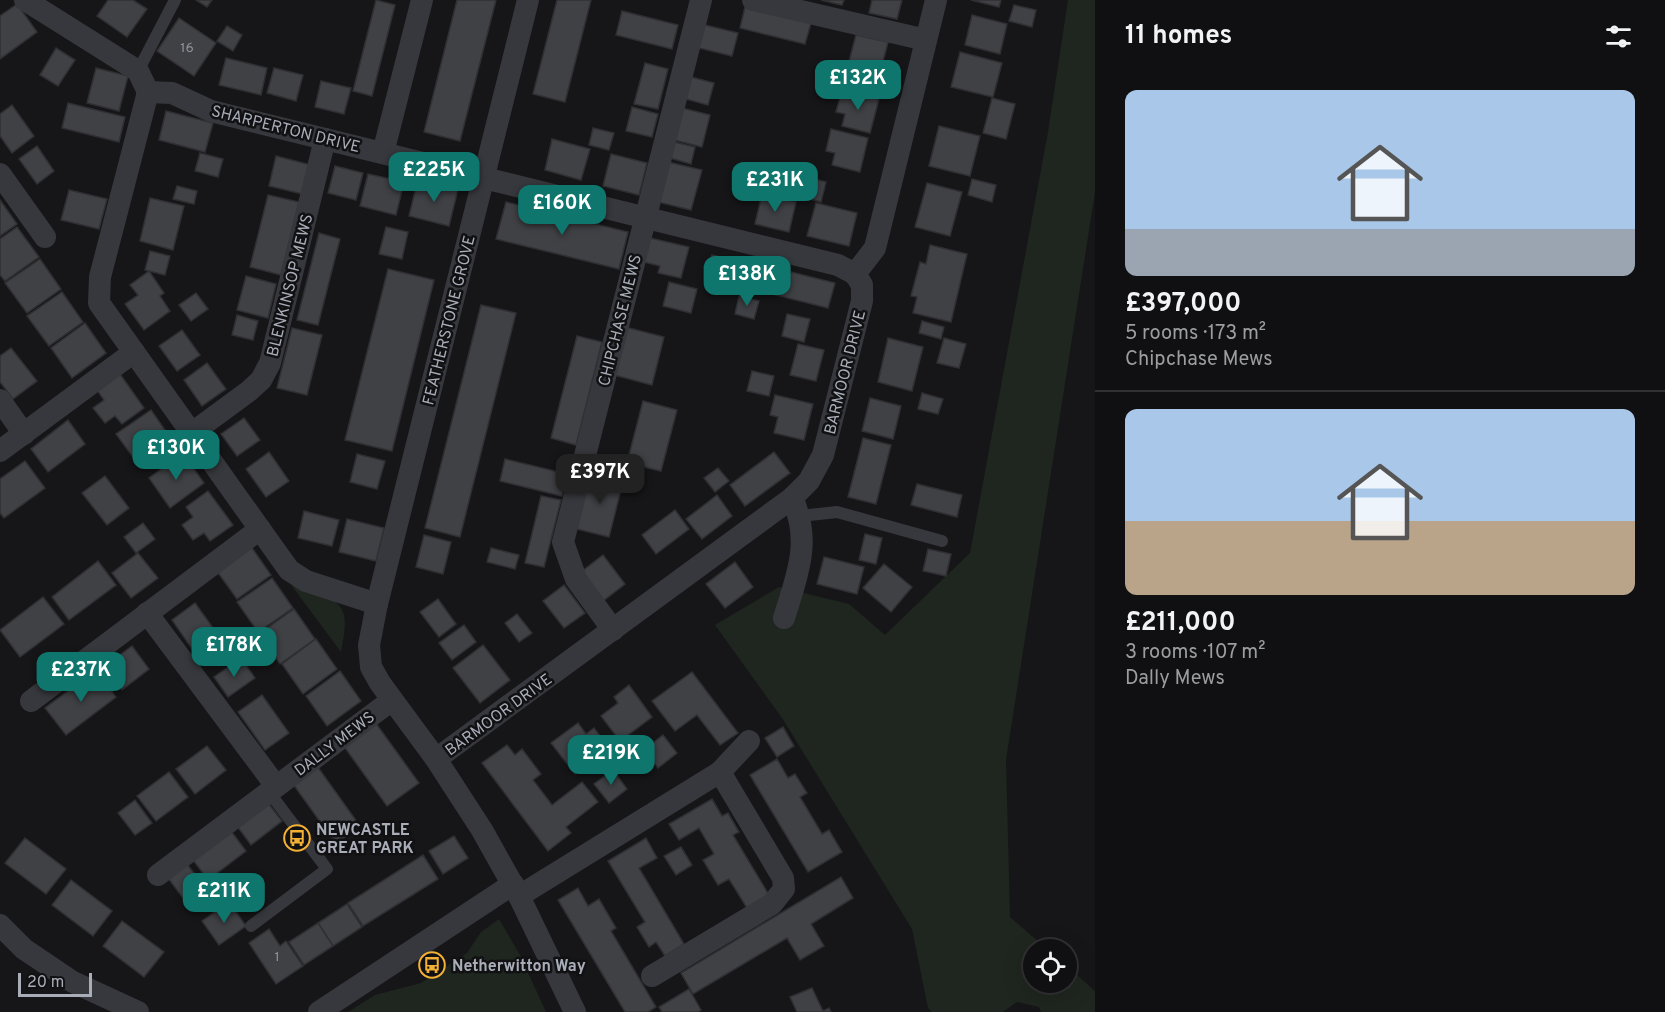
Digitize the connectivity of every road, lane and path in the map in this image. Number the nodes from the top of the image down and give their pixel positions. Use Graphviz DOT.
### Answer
graph roads {
  1 [pos="25,0"];
  2 [pos="175,0"];
  3 [pos="422,0"];
  4 [pos="528,0"];
  5 [pos="701,0"];
  6 [pos="753,0"];
  7 [pos="936,0"];
  8 [pos="926,40"];
  9 [pos="138,71"];
  10 [pos="148,92"];
  11 [pos="325,139"];
  12 [pos="383,153"];
  13 [pos="1,177"];
  14 [pos="484,178"];
  15 [pos="646,218"];
  16 [pos="45,237"];
  17 [pos="855,274"];
  18 [pos="134,352"];
  19 [pos="0,400"];
  20 [pos="192,433"];
  21 [pos="24,434"];
  22 [pos="0,451"];
  23 [pos="796,507"];
  24 [pos="260,529"];
  25 [pos="942,541"];
  26 [pos="377,604"];
  27 [pos="147,613"];
  28 [pos="784,618"];
  29 [pos="613,630"];
  30 [pos="30,700"];
  31 [pos="392,700"];
  32 [pos="749,741"];
  33 [pos="436,759"];
  34 [pos="720,772"];
  35 [pos="273,789"];
  36 [pos="158,875"];
  37 [pos="516,890"];
  38 [pos="0,925"];
  39 [pos="251,926"];
  40 [pos="652,976"];
  41 [pos="112,1006"];
  42 [pos="138,1012"];
  43 [pos="319,1012"];
  44 [pos="575,1012"];
  1 -- 9 [label="street"];
  2 -- 9 [label="lane"];
  3 -- 12 [label="street"];
  4 -- 14 [label="street, FEATHERSTONE GROVE"];
  5 -- 15 [label="street, CHIPCHASE MEWS"];
  6 -- 8 [label="street"];
  7 -- 8 [label="street"];
  8 -- 17 [label="street"];
  9 -- 10 [label="street"];
  10 -- 11 [label="street, SHARPERTON DRIVE"];
  10 -- 18 [label="street"];
  11 -- 12 [label="street, SHARPERTON DRIVE"];
  11 -- 20 [label="street, BLENKINSOP MEWS"];
  12 -- 14 [label="street, SHARPERTON DRIVE"];
  13 -- 16 [label="street"];
  14 -- 15 [label="street, SHARPERTON DRIVE"];
  14 -- 26 [label="street, FEATHERSTONE GROVE"];
  15 -- 17 [label="street, SHARPERTON DRIVE"];
  15 -- 29 [label="street, CHIPCHASE MEWS"];
  17 -- 23 [label="street, BARMOOR DRIVE"];
  18 -- 20 [label="street"];
  18 -- 21 [label="street"];
  19 -- 21 [label="street"];
  20 -- 24 [label="street"];
  21 -- 22 [label="street"];
  23 -- 25 [label="lane"];
  23 -- 28 [label="street"];
  23 -- 29 [label="street, BARMOOR DRIVE"];
  24 -- 26 [label="street"];
  24 -- 27 [label="street"];
  26 -- 31 [label="street"];
  27 -- 30 [label="street"];
  27 -- 35 [label="street, DALLY MEWS"];
  29 -- 33 [label="street, BARMOOR DRIVE"];
  31 -- 33 [label="street"];
  31 -- 35 [label="street, DALLY MEWS"];
  32 -- 34 [label="street"];
  33 -- 37 [label="street"];
  34 -- 37 [label="street"];
  34 -- 40 [label="street"];
  35 -- 36 [label="street, DALLY MEWS"];
  35 -- 39 [label="lane"];
  37 -- 43 [label="street"];
  37 -- 44 [label="street"];
  38 -- 41 [label="street"];
  41 -- 42 [label="street"];
}
